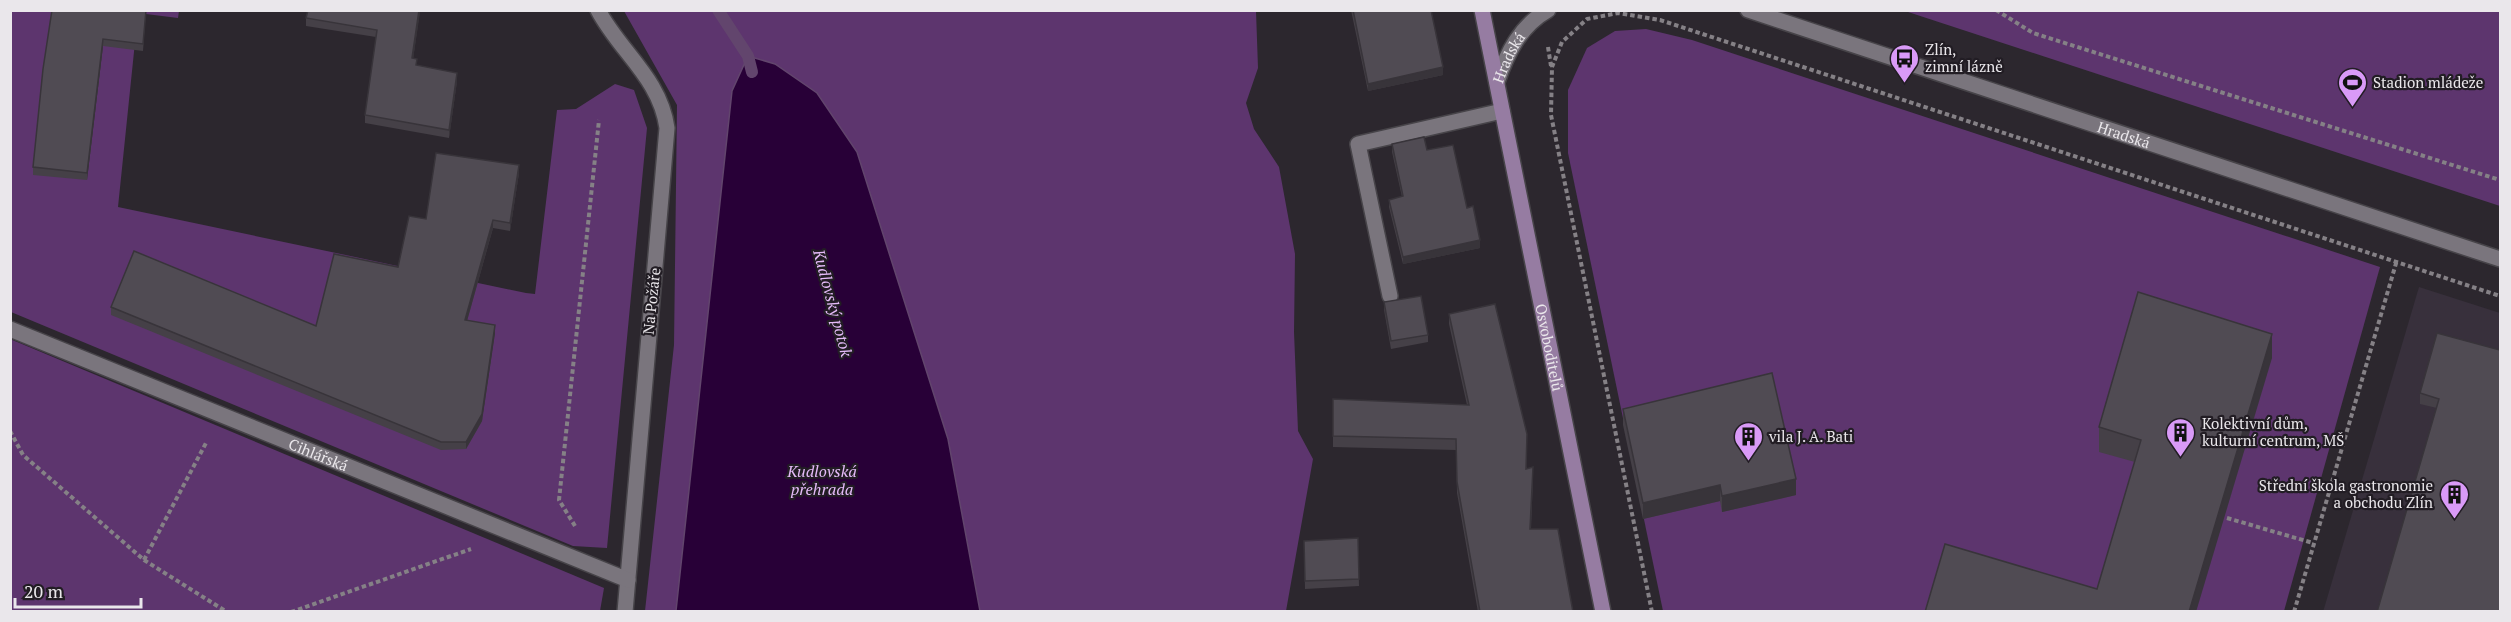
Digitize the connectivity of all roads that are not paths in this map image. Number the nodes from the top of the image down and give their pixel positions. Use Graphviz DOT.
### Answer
graph roads {
  1 [pos="598,10"];
  2 [pos="1482,10"];
  3 [pos="1548,10"];
  4 [pos="1748,10"];
  5 [pos="1497,82"];
  6 [pos="1502,111"];
  7 [pos="2500,259"];
  8 [pos="1389,296"];
  9 [pos="10,329"];
  10 [pos="628,580"];
  11 [pos="625,612"];
  12 [pos="1603,612"];
  1 -- 10 [label="street, Na Požáře"];
  2 -- 5 [label="street, Hradská"];
  3 -- 5 [label="street, Hradská"];
  4 -- 7 [label="street, Hradská"];
  5 -- 6 [label="street, Osvoboditelů"];
  6 -- 8 [label="street"];
  6 -- 12 [label="street, Osvoboditelů"];
  9 -- 10 [label="street, Cihlářská"];
  10 -- 11 [label="street, Na Požáře"];
}
